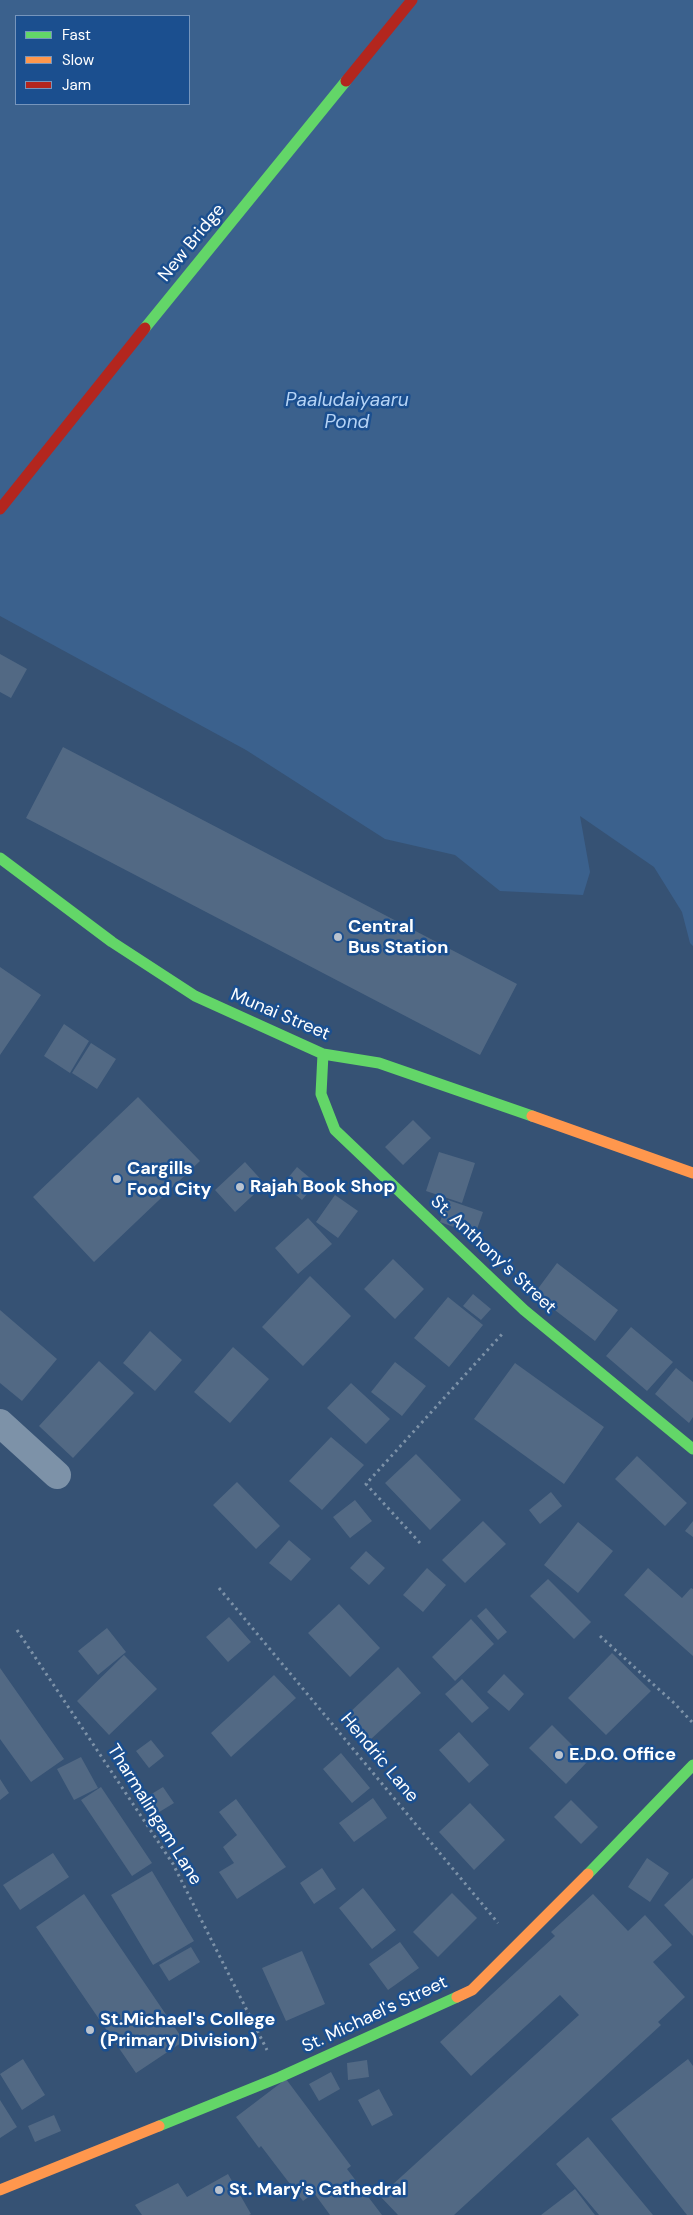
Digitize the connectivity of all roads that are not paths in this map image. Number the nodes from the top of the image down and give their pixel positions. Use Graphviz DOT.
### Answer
graph roads {
  1 [pos="412,0"];
  2 [pos="0,509"];
  3 [pos="0,858"];
  4 [pos="323,1054"];
  5 [pos="693,1173"];
  6 [pos="0,1423"];
  7 [pos="693,1449"];
  8 [pos="57,1475"];
  9 [pos="693,1765"];
  10 [pos="0,2190"];
  1 -- 2 [label="main road, New Bridge"];
  3 -- 4 [label="main road, Munai Street"];
  4 -- 5 [label="main road, Munai Street"];
  4 -- 7 [label="main road, St. Anthony's Street"];
  6 -- 8 [label="street"];
  9 -- 10 [label="main road, St. Michael's Street"];
}
